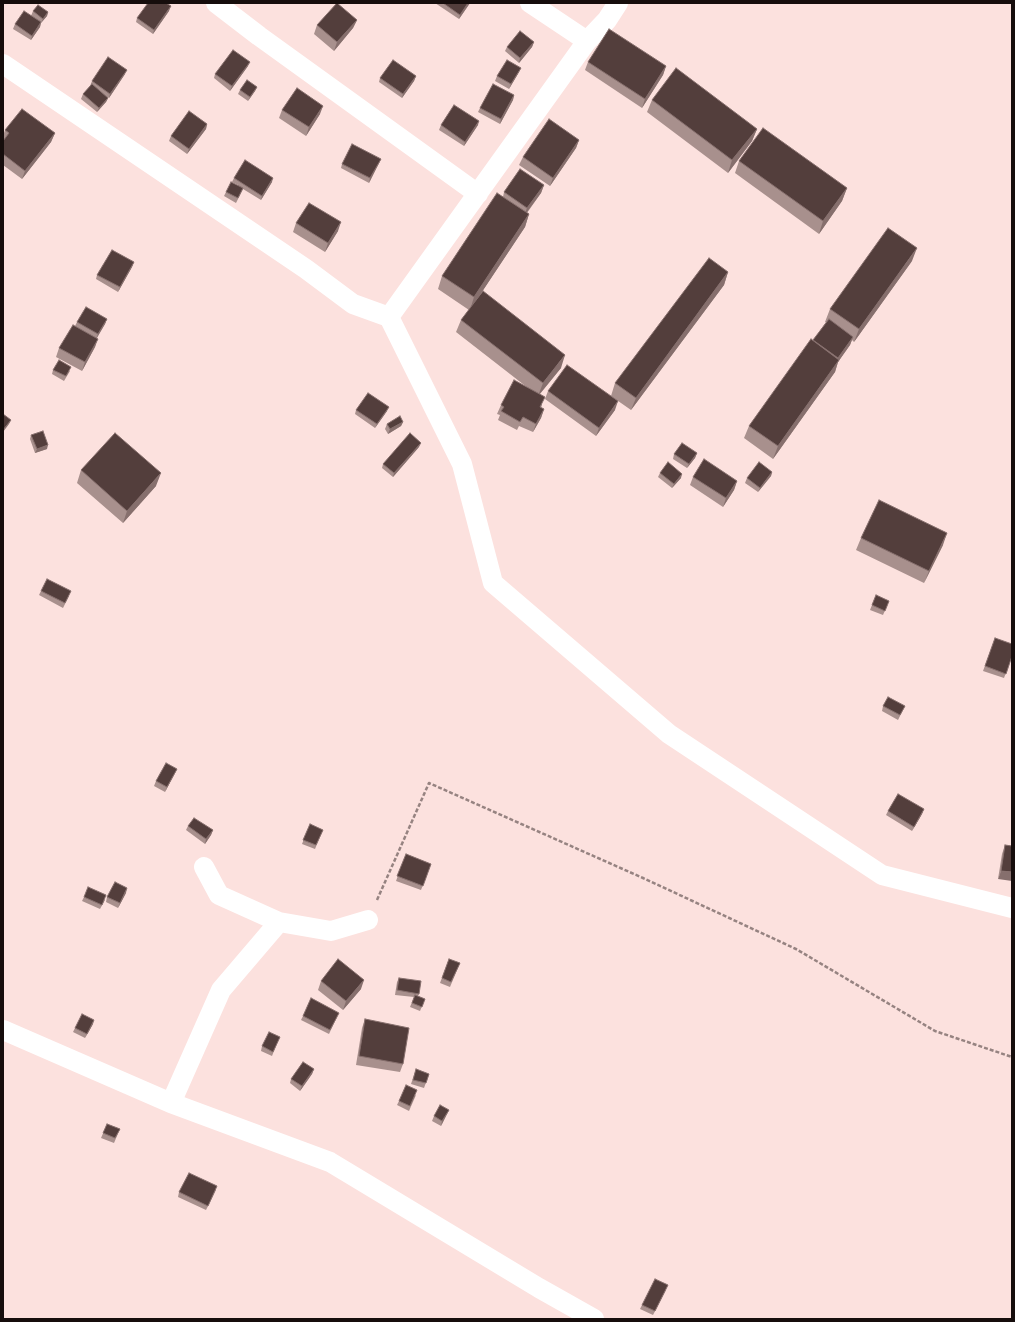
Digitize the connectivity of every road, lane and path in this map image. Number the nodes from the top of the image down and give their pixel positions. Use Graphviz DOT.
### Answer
graph roads {
  1 [pos="216,3"];
  2 [pos="530,3"];
  3 [pos="618,3"];
  4 [pos="631,3"];
  5 [pos="607,20"];
  6 [pos="587,41"];
  7 [pos="3,64"];
  8 [pos="478,194"];
  9 [pos="389,317"];
  10 [pos="204,867"];
  11 [pos="1012,908"];
  12 [pos="368,920"];
  13 [pos="279,922"];
  14 [pos="3,1030"];
  15 [pos="1012,1057"];
  16 [pos="171,1103"];
  17 [pos="594,1319"];
  1 -- 8 [label="street"];
  2 -- 6 [label="street"];
  3 -- 5 [label="street"];
  4 -- 5 [label="street"];
  5 -- 6 [label="street"];
  6 -- 8 [label="street"];
  7 -- 9 [label="street"];
  8 -- 9 [label="street"];
  9 -- 11 [label="street"];
  10 -- 13 [label="street"];
  12 -- 13 [label="street"];
  12 -- 15 [label="path"];
  13 -- 16 [label="street"];
  14 -- 16 [label="street"];
  16 -- 17 [label="street"];
}
